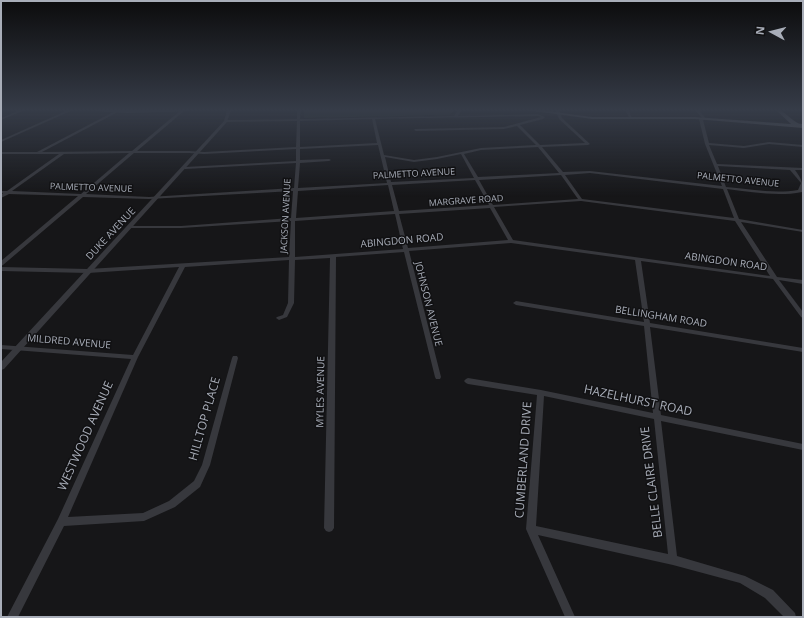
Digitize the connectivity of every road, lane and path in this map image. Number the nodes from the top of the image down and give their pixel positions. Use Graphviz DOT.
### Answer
graph roads {
  1 [pos="63,139"];
  2 [pos="149,139"];
  3 [pos="210,139"];
  4 [pos="298,139"];
  5 [pos="378,139"];
  6 [pos="532,139"];
  7 [pos="582,139"];
  8 [pos="706,139"];
  9 [pos="379,144"];
  10 [pos="707,144"];
  11 [pos="539,146"];
  12 [pos="803,146"];
  13 [pos="298,148"];
  14 [pos="133,152"];
  15 [pos="198,152"];
  16 [pos="1,153"];
  17 [pos="36,153"];
  18 [pos="63,153"];
  19 [pos="462,153"];
  20 [pos="383,156"];
  21 [pos="329,160"];
  22 [pos="298,161"];
  23 [pos="716,165"];
  24 [pos="184,168"];
  25 [pos="792,169"];
  26 [pos="803,169"];
  27 [pos="561,174"];
  28 [pos="476,179"];
  29 [pos="390,183"];
  30 [pos="725,188"];
  31 [pos="296,190"];
  32 [pos="1,192"];
  33 [pos="8,193"];
  34 [pos="82,196"];
  35 [pos="1,197"];
  36 [pos="157,197"];
  37 [pos="581,200"];
  38 [pos="494,207"];
  39 [pos="396,214"];
  40 [pos="293,220"];
  41 [pos="737,220"];
  42 [pos="129,227"];
  43 [pos="803,231"];
  44 [pos="511,241"];
  45 [pos="405,250"];
  46 [pos="333,256"];
  47 [pos="292,258"];
  48 [pos="638,259"];
  49 [pos="1,264"];
  50 [pos="182,265"];
  51 [pos="1,269"];
  52 [pos="88,271"];
  53 [pos="774,277"];
  54 [pos="803,282"];
  55 [pos="516,303"];
  56 [pos="803,316"];
  57 [pos="279,318"];
  58 [pos="647,324"];
  59 [pos="1,347"];
  60 [pos="18,348"];
  61 [pos="803,350"];
  62 [pos="135,357"];
  63 [pos="235,358"];
  64 [pos="1,367"];
  65 [pos="438,377"];
  66 [pos="468,381"];
  67 [pos="541,393"];
  68 [pos="656,418"];
  69 [pos="803,447"];
  70 [pos="61,522"];
  71 [pos="329,528"];
  72 [pos="532,529"];
  73 [pos="673,560"];
  74 [pos="12,617"];
  75 [pos="570,617"];
  76 [pos="791,617"];
  1 -- 17 [label="street"];
  2 -- 14 [label="street"];
  3 -- 15 [label="street, DUKE AVENUE"];
  4 -- 13 [label="street, JACKSON AVENUE"];
  5 -- 9 [label="street, JOHNSON AVENUE"];
  6 -- 11 [label="street"];
  7 -- 11 [label="street"];
  8 -- 10 [label="street"];
  9 -- 13 [label="street"];
  9 -- 20 [label="street, JOHNSON AVENUE"];
  10 -- 12 [label="street"];
  10 -- 23 [label="street"];
  11 -- 19 [label="street"];
  11 -- 27 [label="street"];
  13 -- 15 [label="street"];
  13 -- 22 [label="street, JACKSON AVENUE"];
  14 -- 15 [label="street"];
  14 -- 18 [label="street"];
  14 -- 34 [label="street"];
  15 -- 24 [label="street, DUKE AVENUE"];
  16 -- 17 [label="street"];
  17 -- 18 [label="street"];
  18 -- 33 [label="street"];
  19 -- 20 [label="street"];
  19 -- 28 [label="street"];
  20 -- 29 [label="street, JOHNSON AVENUE"];
  21 -- 22 [label="street"];
  22 -- 24 [label="street"];
  22 -- 31 [label="street, JACKSON AVENUE"];
  23 -- 25 [label="street"];
  23 -- 30 [label="street"];
  24 -- 36 [label="street, DUKE AVENUE"];
  25 -- 26 [label="street"];
  25 -- 30 [label="street, PALMETTO AVENUE"];
  27 -- 28 [label="street, PALMETTO AVENUE"];
  27 -- 30 [label="street, PALMETTO AVENUE"];
  27 -- 37 [label="street"];
  28 -- 29 [label="street, PALMETTO AVENUE"];
  28 -- 38 [label="street"];
  29 -- 31 [label="street, PALMETTO AVENUE"];
  29 -- 39 [label="street, JOHNSON AVENUE"];
  30 -- 41 [label="street"];
  31 -- 36 [label="street, PALMETTO AVENUE"];
  31 -- 40 [label="street, JACKSON AVENUE"];
  32 -- 33 [label="street, PALMETTO AVENUE"];
  33 -- 34 [label="street, PALMETTO AVENUE"];
  33 -- 35 [label="street"];
  34 -- 36 [label="street, PALMETTO AVENUE"];
  34 -- 49 [label="street"];
  36 -- 42 [label="street, DUKE AVENUE"];
  37 -- 38 [label="street, MARGRAVE ROAD"];
  37 -- 41 [label="street, MARGRAVE ROAD"];
  38 -- 39 [label="street, MARGRAVE ROAD"];
  38 -- 44 [label="street"];
  39 -- 40 [label="street, MARGRAVE ROAD"];
  39 -- 45 [label="street, JOHNSON AVENUE"];
  40 -- 42 [label="street, MARGRAVE ROAD"];
  40 -- 47 [label="street, JACKSON AVENUE"];
  41 -- 43 [label="street, MARGRAVE ROAD"];
  41 -- 53 [label="street"];
  42 -- 52 [label="street, DUKE AVENUE"];
  44 -- 45 [label="street, ABINGDON ROAD"];
  44 -- 48 [label="street, ABINGDON ROAD"];
  45 -- 46 [label="street, ABINGDON ROAD"];
  45 -- 65 [label="street, JOHNSON AVENUE"];
  46 -- 47 [label="street, ABINGDON ROAD"];
  46 -- 71 [label="street, MYLES AVENUE"];
  47 -- 50 [label="street, ABINGDON ROAD"];
  47 -- 57 [label="street, JACKSON AVENUE"];
  48 -- 53 [label="street, ABINGDON ROAD"];
  48 -- 58 [label="street, BELLE CLAIRE DRIVE"];
  50 -- 52 [label="street, ABINGDON ROAD"];
  50 -- 62 [label="street, WESTWOOD AVENUE"];
  51 -- 52 [label="street, ABINGDON ROAD"];
  52 -- 60 [label="street, DUKE AVENUE"];
  53 -- 54 [label="street, ABINGDON ROAD"];
  53 -- 56 [label="street"];
  55 -- 58 [label="street, BELLINGHAM ROAD"];
  58 -- 61 [label="street, BELLINGHAM ROAD"];
  58 -- 68 [label="street, BELLE CLAIRE DRIVE"];
  59 -- 60 [label="street, MILDRED AVENUE"];
  60 -- 62 [label="street, MILDRED AVENUE"];
  60 -- 64 [label="street, DUKE AVENUE"];
  62 -- 70 [label="street, WESTWOOD AVENUE"];
  63 -- 70 [label="street, HILLTOP PLACE"];
  66 -- 67 [label="street, HAZELHURST ROAD"];
  67 -- 68 [label="street, HAZELHURST ROAD"];
  67 -- 72 [label="street, CUMBERLAND DRIVE"];
  68 -- 69 [label="street, HAZELHURST ROAD"];
  68 -- 73 [label="street, BELLE CLAIRE DRIVE"];
  70 -- 74 [label="street, WESTWOOD AVENUE"];
  72 -- 73 [label="street"];
  72 -- 75 [label="street, CUMBERLAND DRIVE"];
  73 -- 76 [label="street"];
}
